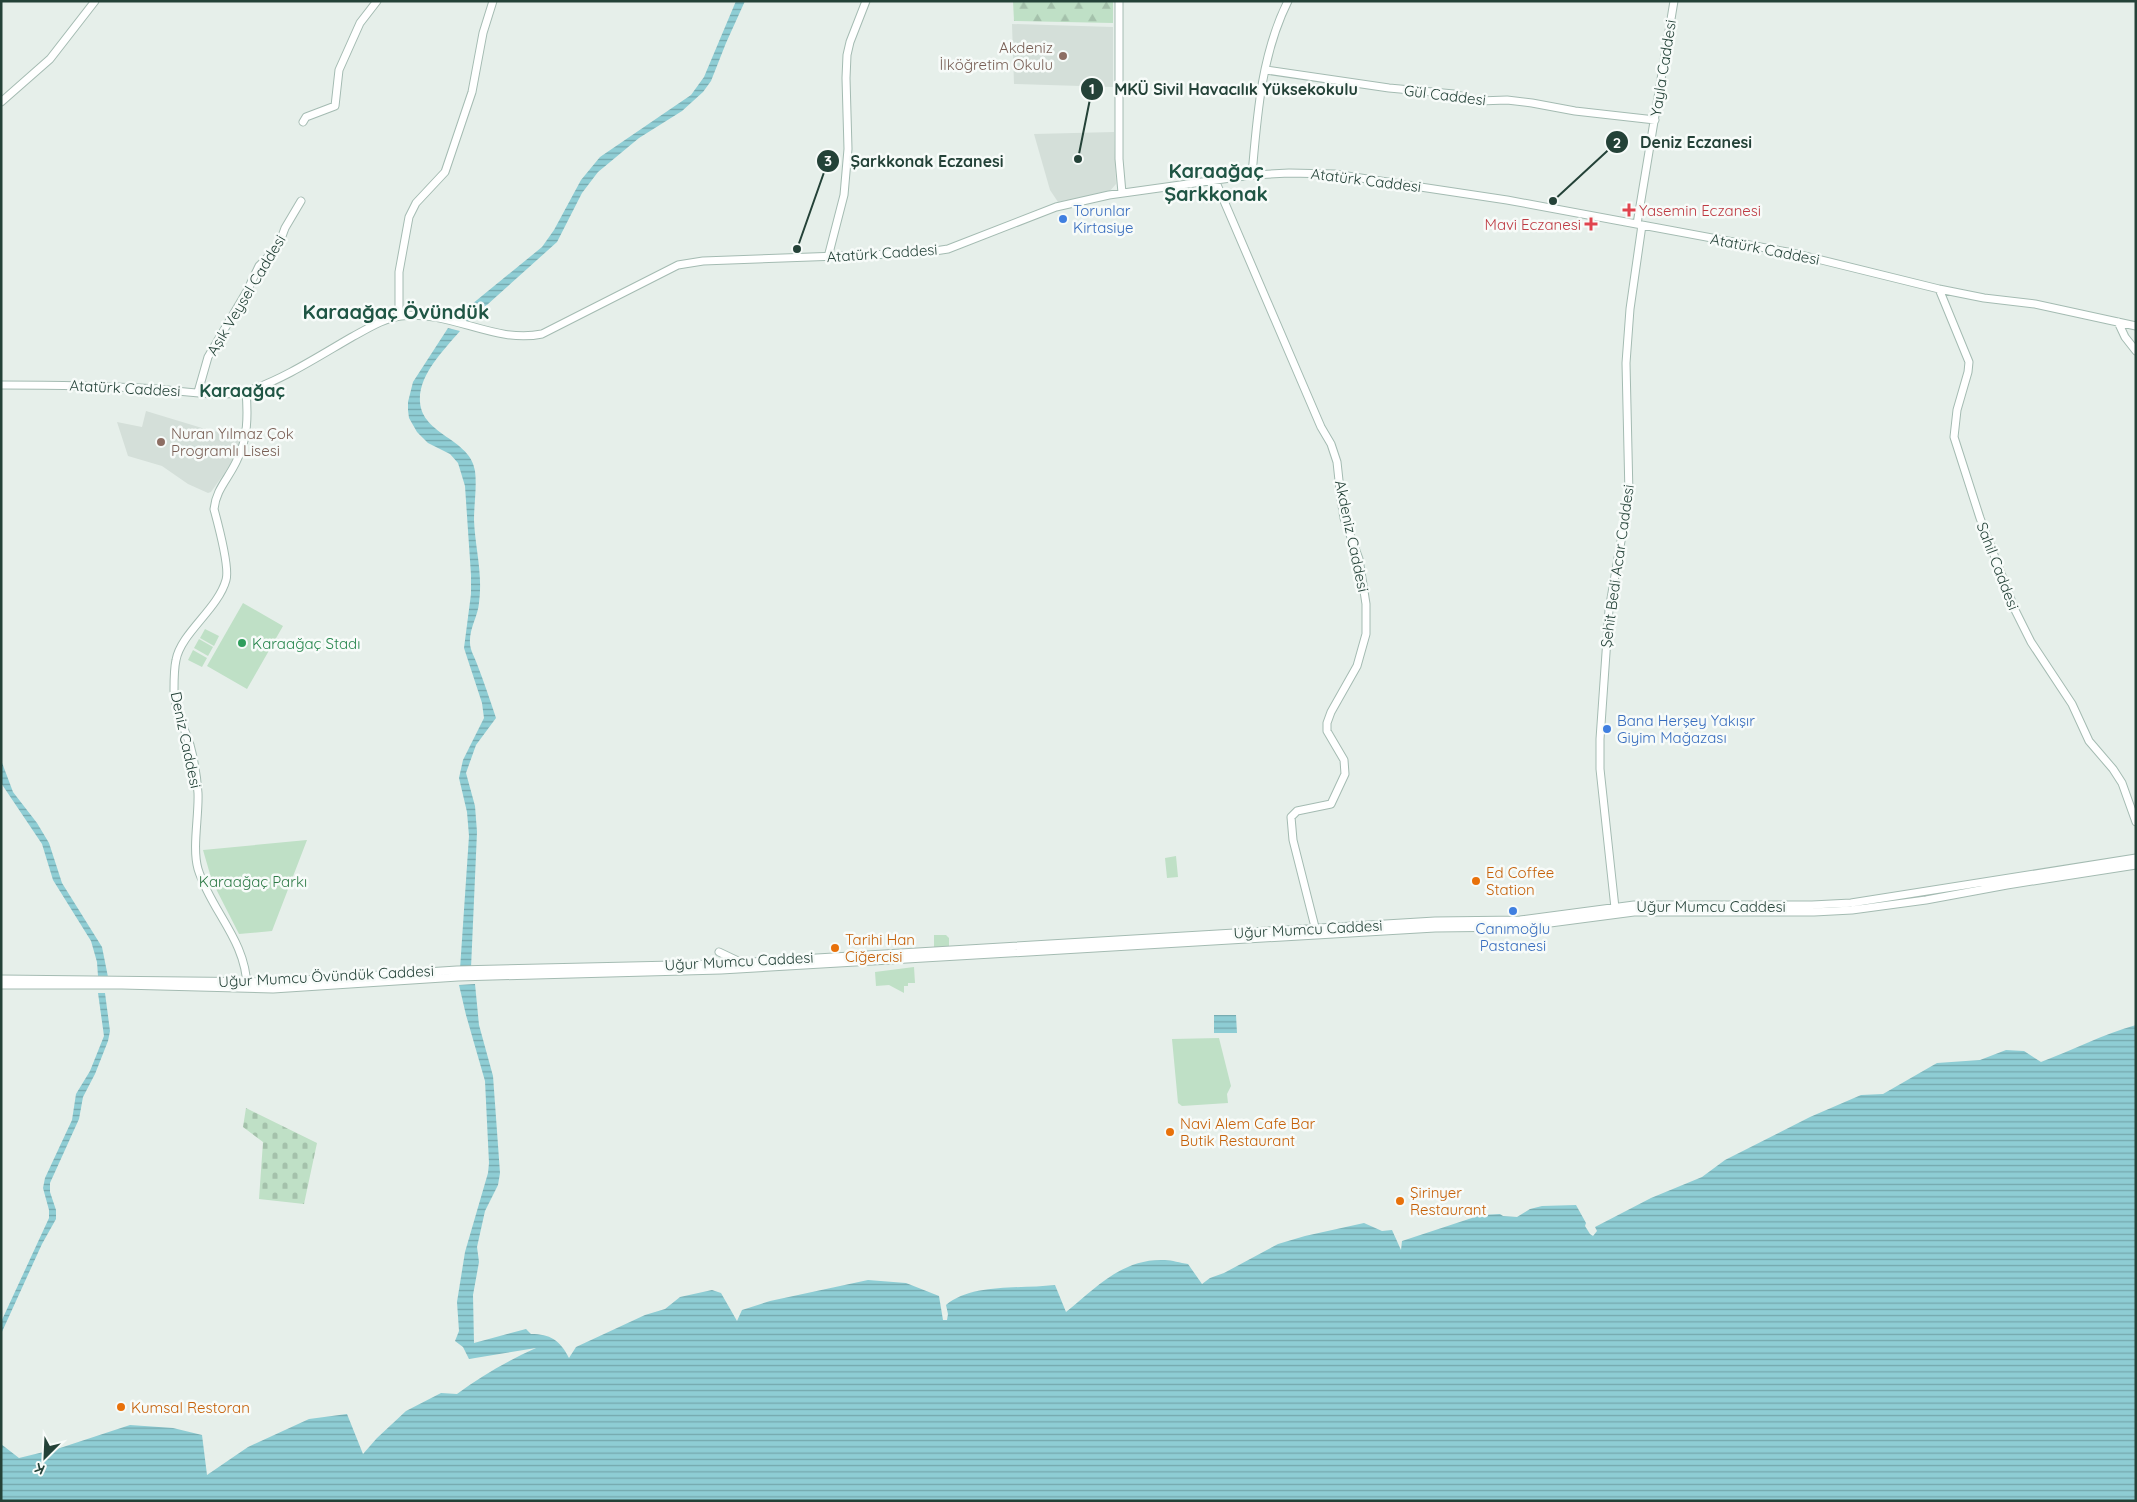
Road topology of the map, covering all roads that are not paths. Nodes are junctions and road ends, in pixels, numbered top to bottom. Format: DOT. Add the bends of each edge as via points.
graph roads {
  1 [pos="95,1"];
  2 [pos="377,1"];
  3 [pos="494,1"];
  4 [pos="866,1"];
  5 [pos="1119,1"];
  6 [pos="1288,1"];
  7 [pos="1674,1"];
  8 [pos="1266,70"];
  9 [pos="1,102"];
  10 [pos="1655,120"];
  11 [pos="303,122"];
  12 [pos="1252,175"];
  13 [pos="1215,180"];
  14 [pos="1122,193"];
  15 [pos="301,201"];
  16 [pos="1639,225"];
  17 [pos="828,257"];
  18 [pos="1939,289"];
  19 [pos="399,316"];
  20 [pos="2118,322"];
  21 [pos="2136,326"];
  22 [pos="2136,351"];
  23 [pos="1,385"];
  24 [pos="246,391"];
  25 [pos="198,392"];
  26 [pos="2136,822"];
  27 [pos="2136,858"];
  28 [pos="2136,865"];
  29 [pos="1614,908"];
  30 [pos="1480,924"];
  31 [pos="1316,932"];
  32 [pos="719,952"];
  33 [pos="846,959"];
  34 [pos="740,962"];
  35 [pos="476,973"];
  36 [pos="1,979"];
  37 [pos="103,983"];
  38 [pos="1,985"];
  39 [pos="247,986"];
  1 -- 9 [label="street" via="52,57"];
  2 -- 11 [label="street" via="363,18 339,70 337,104 306,117"];
  3 -- 19 [label="street" via="483,33 472,92 445,172 416,204 409,217 399,272"];
  4 -- 17 [label="street" via="847,55 848,149 844,195"];
  5 -- 14 [label="street"];
  6 -- 8 [label="street" via="1280,17"];
  7 -- 10 [label="street, Yayla Caddesi"];
  8 -- 10 [label="street, Gül Caddesi" via="1454,94 1479,101 1507,100"];
  8 -- 12 [label="street" via="1259,101"];
  10 -- 16 [label="street, Yayla Caddesi"];
  12 -- 13 [label="street, Atatürk Caddesi"];
  12 -- 16 [label="street, Atatürk Caddesi" via="1289,172 1361,177"];
  13 -- 14 [label="street, Atatürk Caddesi"];
  13 -- 31 [label="street, Akdeniz Caddesi" via="1335,454 1344,518 1363,578 1366,634 1357,666 1327,722 1327,731 1344,760 1345,774 1331,804 1297,811 1291,817 1293,840"];
  14 -- 17 [label="street, Atatürk Caddesi" via="1056,207 948,249"];
  15 -- 25 [label="street, Aşık Veysel Caddesi" via="278,247 259,266 208,357"];
  16 -- 18 [label="street, Atatürk Caddesi" via="1794,253"];
  16 -- 29 [label="street, Şehit Bedi Acar Caddesi" via="1626,363 1629,496 1609,610 1600,739"];
  17 -- 19 [label="street, Atatürk Caddesi" via="703,261 678,265 542,334 531,336 513,336 443,318"];
  18 -- 20 [label="street, Atatürk Caddesi"];
  18 -- 26 [label="street, Sahil Caddesi" via="1969,362 1956,410 1954,436 1980,518 2015,610 2072,704 2089,742 2122,783"];
  19 -- 24 [label="street, Atatürk Caddesi" via="377,324"];
  20 -- 21 [label="street, Atatürk Caddesi"];
  20 -- 22 [label="street"];
  23 -- 25 [label="street, Atatürk Caddesi"];
  24 -- 25 [label="street, Atatürk Caddesi" via="227,394"];
  24 -- 39 [label="street, Deniz Caddesi" via="246,435 237,461 217,492 214,509 227,567 226,580 176,658 174,690 196,774 197,866 203,884 235,938"];
  27 -- 29 [label="street, Uğur Mumcu Caddesi" via="1852,903 1812,906 1634,905"];
  28 -- 30 [label="street, Uğur Mumcu Caddesi" via="1852,910 1634,912 1520,927"];
  29 -- 30 [label="street, Uğur Mumcu Caddesi"];
  30 -- 31 [label="street, Uğur Mumcu Caddesi"];
  31 -- 33 [label="street, Uğur Mumcu Caddesi"];
  32 -- 34 [label="street"];
  33 -- 34 [label="street, Uğur Mumcu Caddesi"];
  33 -- 35 [label="street, Uğur Mumcu Caddesi" via="721,970"];
  34 -- 35 [label="street, Uğur Mumcu Caddesi"];
  35 -- 39 [label="street, Uğur Mumcu Övündük Caddesi"];
  36 -- 37 [label="street, Uğur Mumcu Övündük Caddesi"];
  37 -- 38 [label="street, Uğur Mumcu Övündük Caddesi"];
  37 -- 39 [label="street, Uğur Mumcu Övündük Caddesi"];
}
